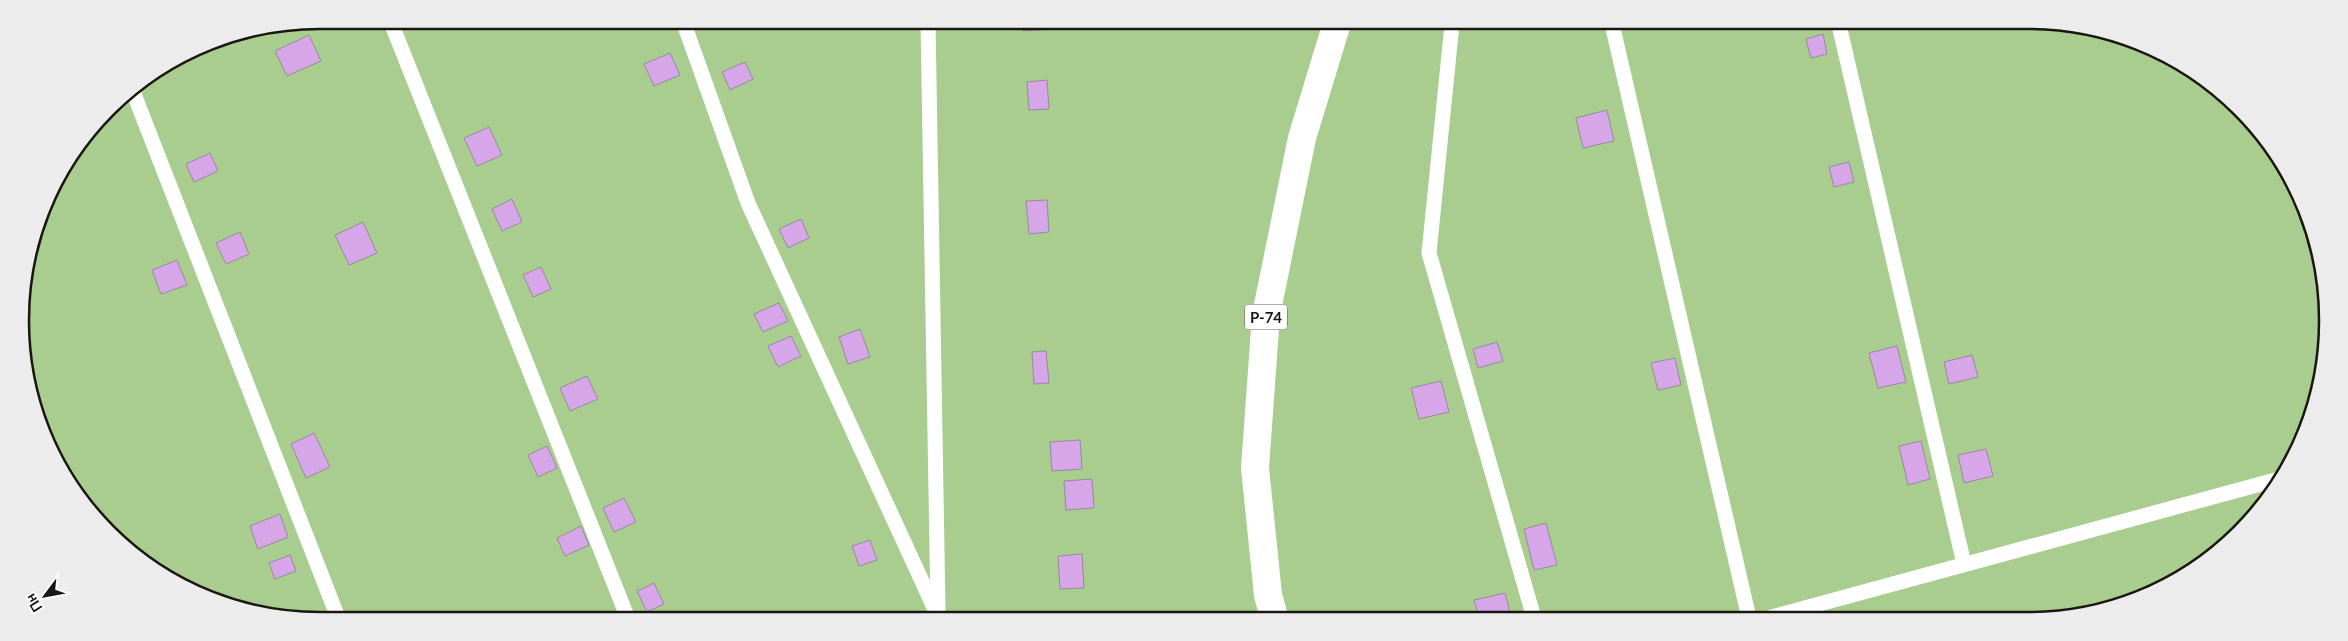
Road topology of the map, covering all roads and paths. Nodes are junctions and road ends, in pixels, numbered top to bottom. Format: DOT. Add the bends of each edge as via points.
graph roads {
  1 [pos="394,29"];
  2 [pos="686,29"];
  3 [pos="928,29"];
  4 [pos="1335,29"];
  5 [pos="1452,29"];
  6 [pos="1613,29"];
  7 [pos="1840,29"];
  8 [pos="135,96"];
  9 [pos="2271,481"];
  10 [pos="1964,564"];
  11 [pos="336,612"];
  12 [pos="625,612"];
  13 [pos="936,612"];
  14 [pos="938,612"];
  15 [pos="1273,612"];
  16 [pos="1532,612"];
  17 [pos="1748,612"];
  18 [pos="1790,612"];
  1 -- 12 [label="lane"];
  2 -- 13 [label="lane" via="748,203"];
  3 -- 14 [label="lane"];
  4 -- 15 [label="main road, Р-74" via="1302,138 1266,314 1255,468 1268,595"];
  5 -- 16 [label="lane" via="1430,253"];
  6 -- 17 [label="lane"];
  7 -- 10 [label="lane"];
  8 -- 11 [label="lane"];
  9 -- 10 [label="lane"];
  10 -- 18 [label="lane"];
}
